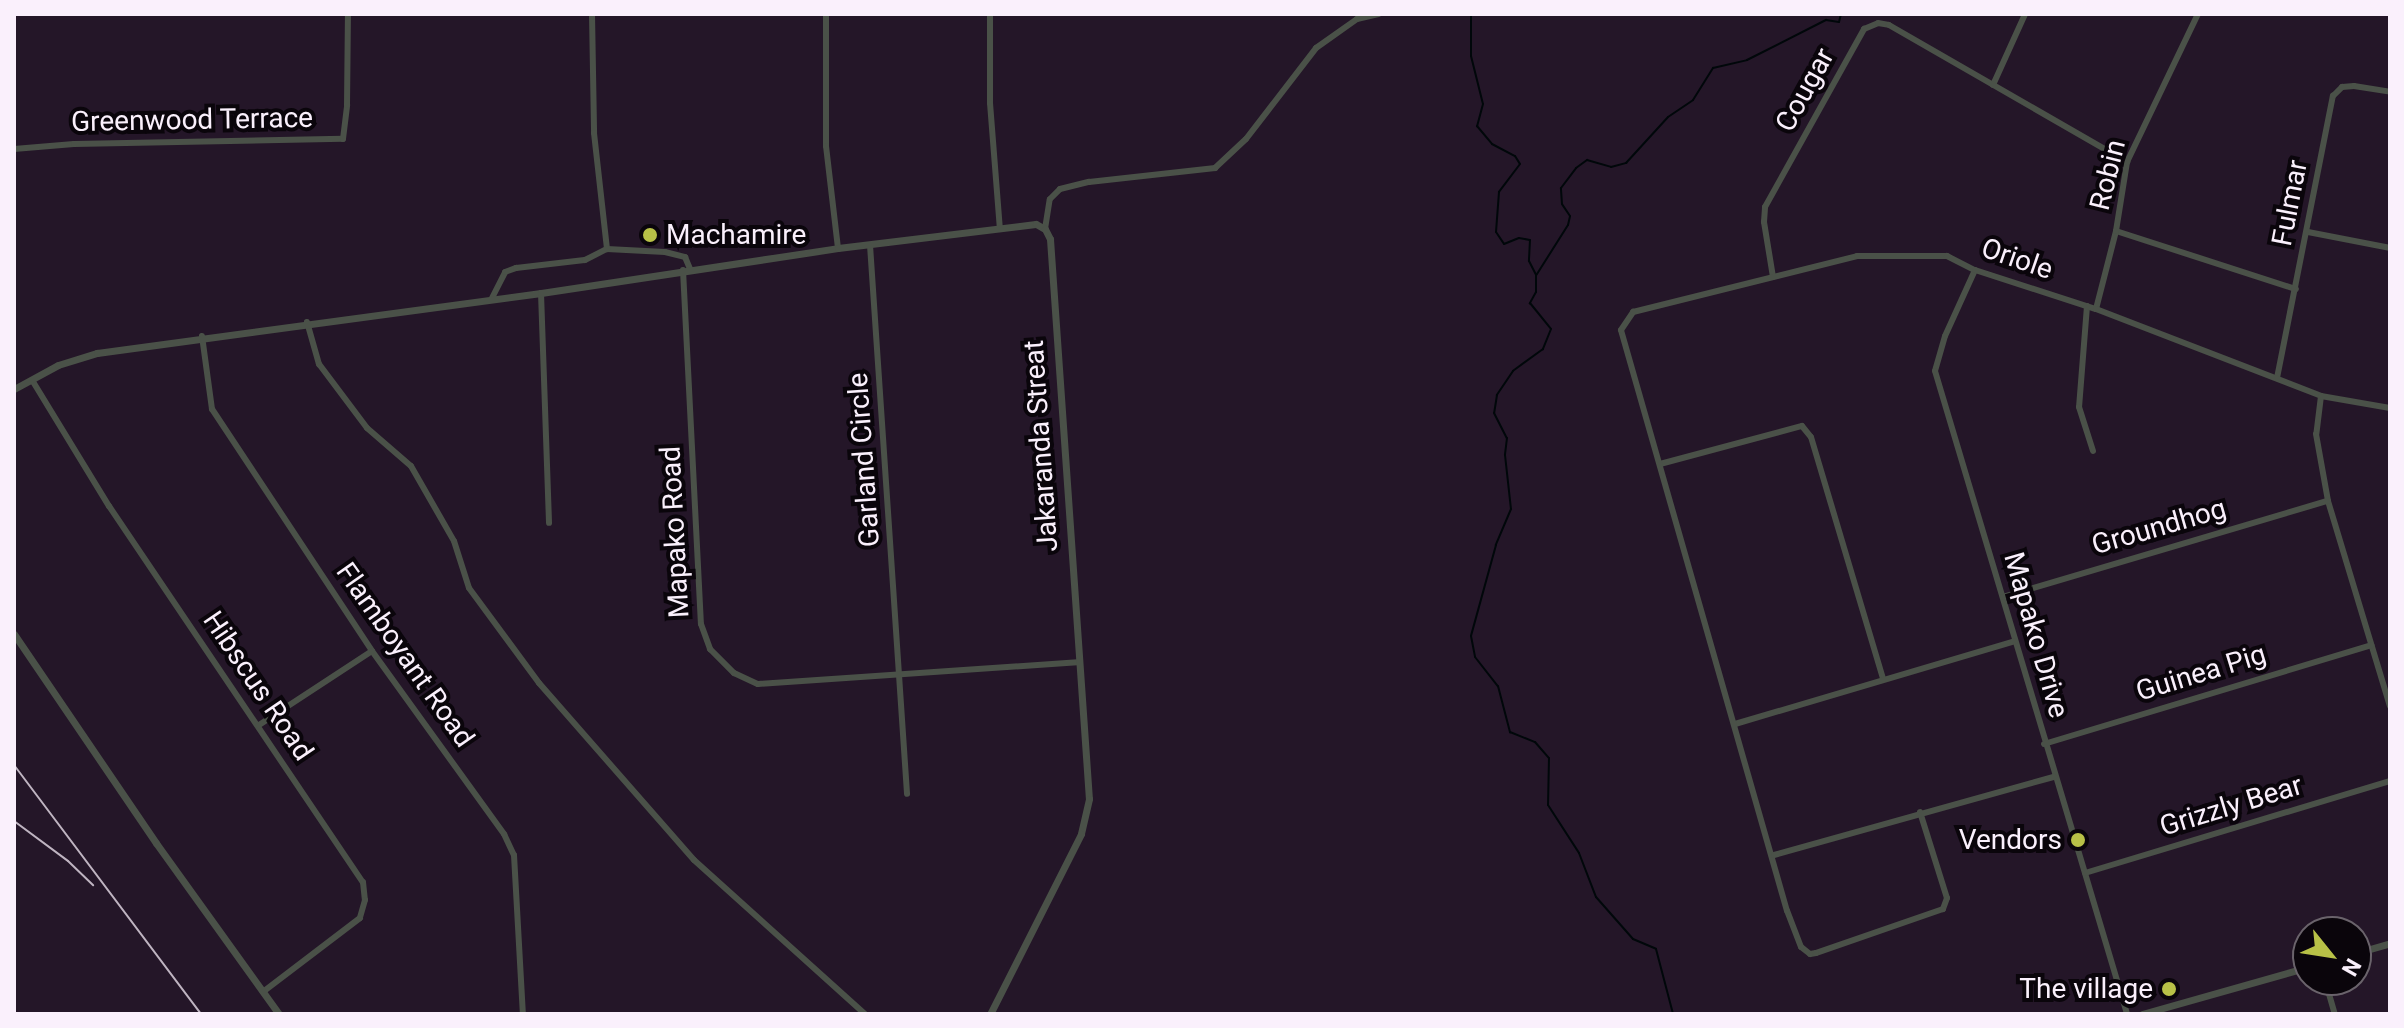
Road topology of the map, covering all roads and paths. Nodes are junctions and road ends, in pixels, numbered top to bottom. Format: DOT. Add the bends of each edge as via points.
graph roads {
  1 [pos="348,14"];
  2 [pos="592,14"];
  3 [pos="826,14"];
  4 [pos="990,14"];
  5 [pos="1378,14"];
  6 [pos="2025,14"];
  7 [pos="2198,14"];
  8 [pos="1993,85"];
  9 [pos="2390,92"];
  10 [pos="14,149"];
  11 [pos="2127,162"];
  12 [pos="1000,229"];
  13 [pos="1045,229"];
  14 [pos="2116,231"];
  15 [pos="2308,232"];
  16 [pos="870,245"];
  17 [pos="838,248"];
  18 [pos="2390,248"];
  19 [pos="607,249"];
  20 [pos="687,270"];
  21 [pos="1975,270"];
  22 [pos="1773,277"];
  23 [pos="2296,289"];
  24 [pos="541,293"];
  25 [pos="492,298"];
  26 [pos="2087,306"];
  27 [pos="2096,309"];
  28 [pos="307,322"];
  29 [pos="202,336"];
  30 [pos="2277,378"];
  31 [pos="32,380"];
  32 [pos="14,389"];
  33 [pos="2321,396"];
  34 [pos="2390,408"];
  35 [pos="2093,451"];
  36 [pos="1660,464"];
  37 [pos="2328,501"];
  38 [pos="549,523"];
  39 [pos="2003,597"];
  40 [pos="14,634"];
  41 [pos="2015,641"];
  42 [pos="2371,645"];
  43 [pos="372,651"];
  44 [pos="1077,662"];
  45 [pos="902,672"];
  46 [pos="1883,679"];
  47 [pos="2390,706"];
  48 [pos="1735,724"];
  49 [pos="259,725"];
  50 [pos="2044,744"];
  51 [pos="2054,777"];
  52 [pos="2390,781"];
  53 [pos="907,794"];
  54 [pos="1920,812"];
  55 [pos="1774,855"];
  56 [pos="2085,873"];
  57 [pos="2292,972"];
  58 [pos="263,992"];
  59 [pos="2167,1010"];
  60 [pos="279,1014"];
  61 [pos="523,1014"];
  62 [pos="865,1014"];
  63 [pos="990,1014"];
  64 [pos="2127,1014"];
  65 [pos="2142,1014"];
  1 -- 10 [label="street, Greenwood Terrace" via="343,139"];
  2 -- 19 [label="street" via="594,133"];
  3 -- 17 [label="street" via="826,146"];
  4 -- 12 [label="street" via="990,103"];
  5 -- 13 [label="street" via="1357,19 1316,48 1246,139 1215,168 1060,189 1050,199"];
  6 -- 8 [label="street"];
  7 -- 11 [label="street, Robin"];
  8 -- 11 [label="street, Cougar"];
  8 -- 22 [label="street, Cougar" via="1889,25 1864,29 1765,207"];
  9 -- 15 [label="street, Fulmar" via="2354,86 2342,87 2333,96"];
  11 -- 14 [label="street, Robin"];
  12 -- 13 [label="street" via="1036,224"];
  12 -- 16 [label="street"];
  13 -- 44 [label="street, Jakaranda Streat" via="1050,239"];
  14 -- 23 [label="street"];
  14 -- 27 [label="street, Robin"];
  15 -- 18 [label="street"];
  15 -- 23 [label="street, Fulmar"];
  16 -- 17 [label="street"];
  16 -- 45 [label="street, Garland Circle"];
  17 -- 20 [label="street"];
  19 -- 20 [label="street" via="685,257"];
  19 -- 25 [label="street" via="585,260 505,272"];
  20 -- 24 [label="street"];
  20 -- 45 [label="street, Mapako Road" via="701,624 710,649 734,673 758,684"];
  21 -- 22 [label="street, Oriole" via="1947,256 1857,256"];
  21 -- 26 [label="street, Oriole"];
  21 -- 39 [label="street, Mapako Drive" via="1935,371"];
  22 -- 36 [label="street, Oriole" via="1633,312 1623,322"];
  23 -- 30 [label="street, Fulmar"];
  24 -- 25 [label="street"];
  24 -- 38 [label="street"];
  25 -- 28 [label="street"];
  26 -- 27 [label="street, Oriole"];
  26 -- 35 [label="street" via="2079,407"];
  27 -- 30 [label="street, Oriole"];
  28 -- 29 [label="street"];
  28 -- 62 [label="street" via="319,364 367,428 411,466 454,541 469,588 539,683 694,860"];
  29 -- 31 [label="street" via="97,353"];
  29 -- 43 [label="street, Flamboyant Road" via="212,409"];
  30 -- 33 [label="street, Oriole"];
  31 -- 32 [label="street"];
  31 -- 49 [label="street, Hibscus Road" via="109,506"];
  33 -- 34 [label="street, Oriole"];
  33 -- 37 [label="street" via="2316,434"];
  36 -- 46 [label="street" via="1802,426 1811,437"];
  36 -- 48 [label="street"];
  37 -- 39 [label="street, Groundhog"];
  37 -- 42 [label="street"];
  39 -- 41 [label="street, Mapako Drive"];
  40 -- 58 [label="street"];
  41 -- 46 [label="street"];
  41 -- 50 [label="street, Mapako Drive"];
  42 -- 47 [label="street"];
  42 -- 50 [label="street, Guinea Pig"];
  43 -- 49 [label="street"];
  43 -- 61 [label="street, Flamboyant Road" via="514,855"];
  44 -- 45 [label="street, Mapako Road"];
  44 -- 63 [label="street, Jakaranda Streat" via="1089,799 1081,834"];
  45 -- 53 [label="street, Garland Circle"];
  46 -- 48 [label="street"];
  48 -- 55 [label="street"];
  49 -- 58 [label="street, Hibscus Road" via="363,882 365,900 360,918"];
  50 -- 51 [label="street, Mapako Drive"];
  51 -- 54 [label="street"];
  51 -- 56 [label="street, Mapako Drive"];
  52 -- 56 [label="street, Grizzly Bear"];
  54 -- 55 [label="street"];
  54 -- 55 [label="street" via="1947,898 1943,909 1816,953 1801,947"];
  56 -- 64 [label="street, Mapako Drive"];
  57 -- 59 [label="street"];
  58 -- 60 [label="street"];
  59 -- 65 [label="street"];
}
